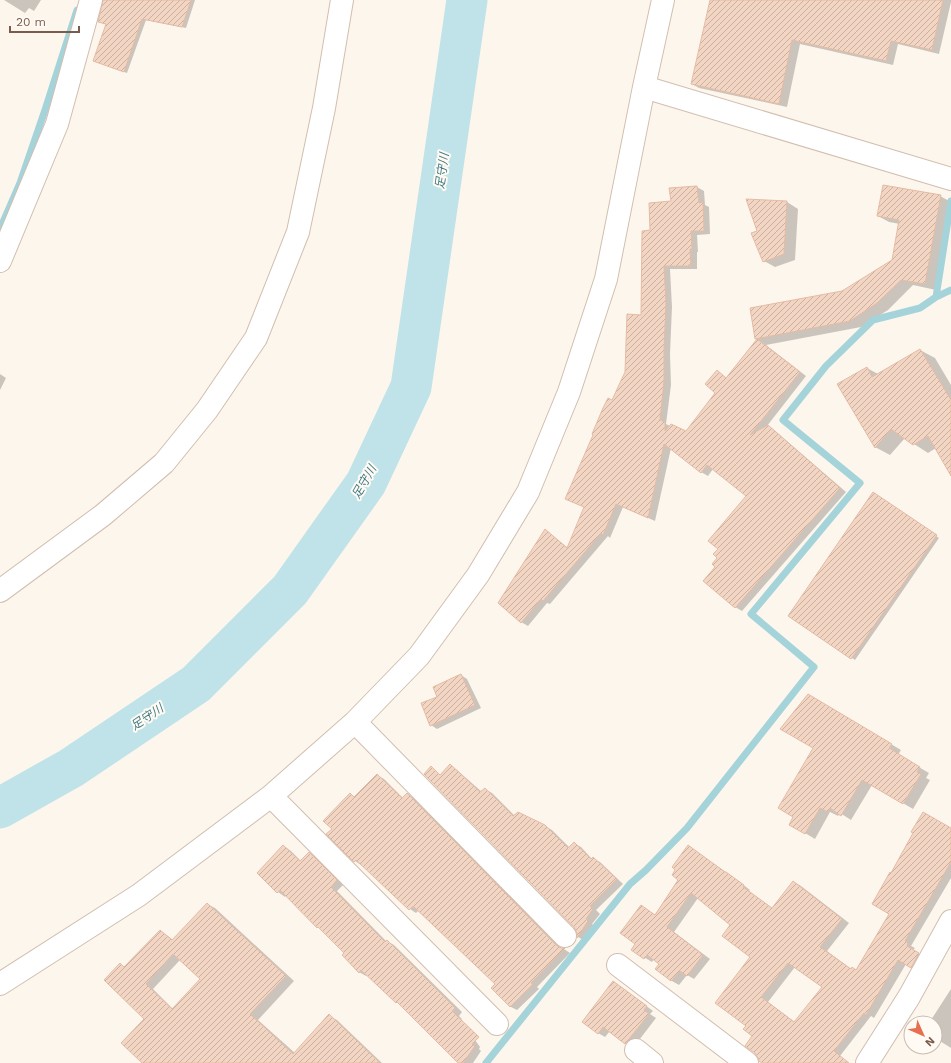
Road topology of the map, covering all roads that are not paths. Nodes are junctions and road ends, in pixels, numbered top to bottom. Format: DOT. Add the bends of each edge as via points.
graph roads {
  1 [pos="91,0"];
  2 [pos="342,0"];
  3 [pos="663,0"];
  4 [pos="644,87"];
  5 [pos="949,178"];
  6 [pos="0,261"];
  7 [pos="0,591"];
  8 [pos="355,722"];
  9 [pos="271,796"];
  10 [pos="951,921"];
  11 [pos="565,936"];
  12 [pos="618,965"];
  13 [pos="0,984"];
  14 [pos="497,1024"];
  15 [pos="747,1063"];
  16 [pos="867,1063"];
  1 -- 6 [label="street" via="57,124"];
  2 -- 7 [label="street" via="324,108 298,232 256,338 208,410 164,463 103,515"];
  3 -- 4 [label="street"];
  4 -- 5 [label="street"];
  4 -- 8 [label="street" via="606,279 569,392 528,492 478,575 418,656"];
  8 -- 9 [label="street"];
  8 -- 11 [label="street"];
  9 -- 13 [label="street" via="139,895"];
  9 -- 14 [label="street"];
  10 -- 16 [label="street" via="909,997"];
  12 -- 15 [label="street"];
}
